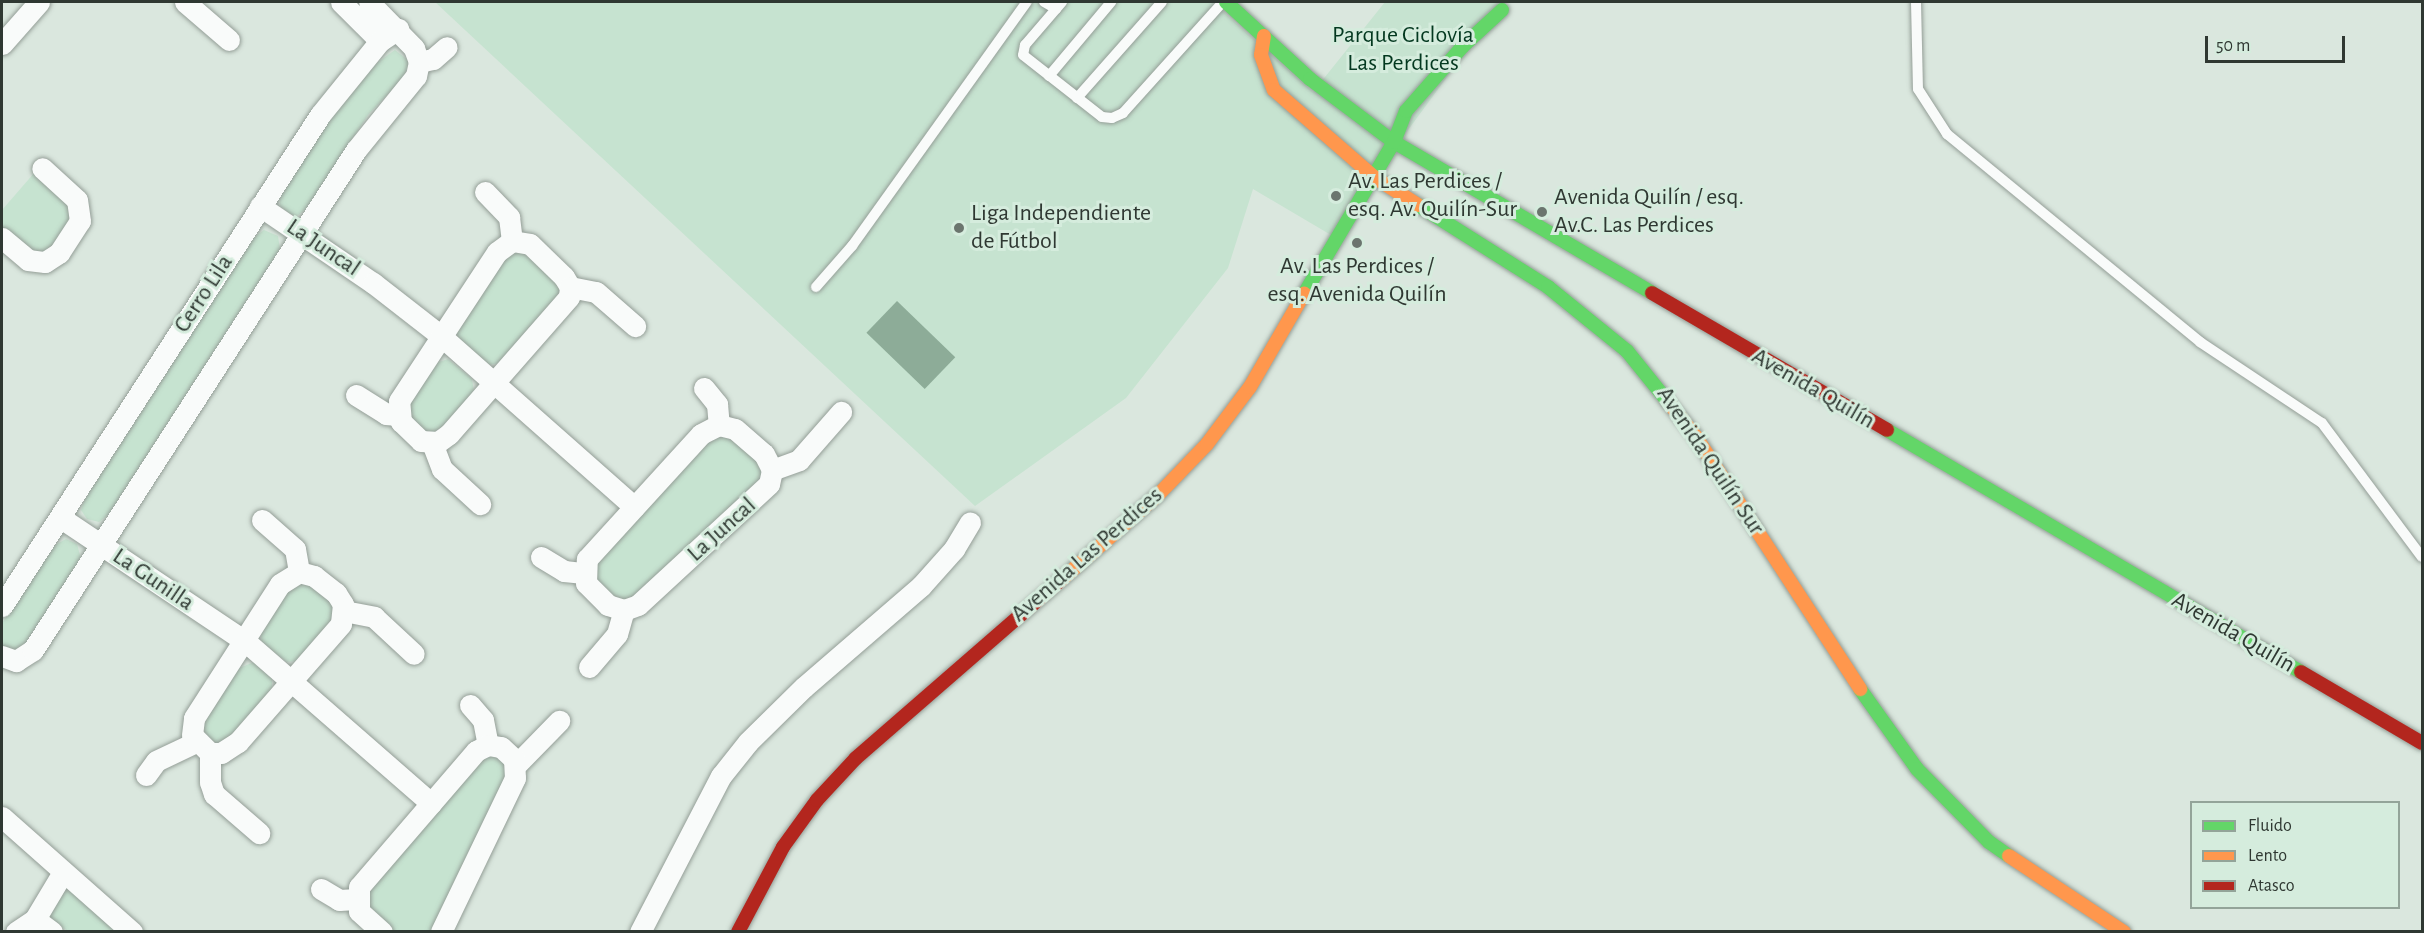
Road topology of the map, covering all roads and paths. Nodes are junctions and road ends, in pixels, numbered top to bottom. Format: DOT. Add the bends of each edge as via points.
graph roads {
  1 [pos="39,2"];
  2 [pos="185,2"];
  3 [pos="341,2"];
  4 [pos="369,2"];
  5 [pos="1027,2"];
  6 [pos="1044,2"];
  7 [pos="1112,2"];
  8 [pos="1162,2"];
  9 [pos="1224,2"];
  10 [pos="1916,2"];
  11 [pos="1059,5"];
  12 [pos="1505,6"];
  13 [pos="398,29"];
  14 [pos="1264,36"];
  15 [pos="229,40"];
  16 [pos="380,41"];
  17 [pos="2,44"];
  18 [pos="447,47"];
  19 [pos="419,62"];
  20 [pos="1049,76"];
  21 [pos="1440,96"];
  22 [pos="1077,98"];
  23 [pos="1418,121"];
  24 [pos="1394,142"];
  25 [pos="42,168"];
  26 [pos="1374,177"];
  27 [pos="485,192"];
  28 [pos="260,206"];
  29 [pos="301,233"];
  30 [pos="2,238"];
  31 [pos="512,241"];
  32 [pos="1562,278"];
  33 [pos="570,287"];
  34 [pos="816,287"];
  35 [pos="1548,287"];
  36 [pos="1589,300"];
  37 [pos="1585,315"];
  38 [pos="635,326"];
  39 [pos="441,336"];
  40 [pos="495,381"];
  41 [pos="704,388"];
  42 [pos="356,395"];
  43 [pos="840,412"];
  44 [pos="398,415"];
  45 [pos="719,425"];
  46 [pos="432,443"];
  47 [pos="772,470"];
  48 [pos="480,504"];
  49 [pos="634,507"];
  50 [pos="61,518"];
  51 [pos="262,520"];
  52 [pos="970,522"];
  53 [pos="100,545"];
  54 [pos="541,557"];
  55 [pos="2422,557"];
  56 [pos="299,572"];
  57 [pos="584,573"];
  58 [pos="2,606"];
  59 [pos="624,610"];
  60 [pos="344,611"];
  61 [pos="245,641"];
  62 [pos="414,654"];
  63 [pos="2,656"];
  64 [pos="589,667"];
  65 [pos="292,680"];
  66 [pos="470,705"];
  67 [pos="559,721"];
  68 [pos="2422,743"];
  69 [pos="488,745"];
  70 [pos="203,747"];
  71 [pos="516,765"];
  72 [pos="146,775"];
  73 [pos="431,803"];
  74 [pos="2,817"];
  75 [pos="259,833"];
  76 [pos="63,872"];
  77 [pos="321,889"];
  78 [pos="357,899"];
  79 [pos="35,919"];
  80 [pos="16,932"];
  81 [pos="52,932"];
  82 [pos="132,932"];
  83 [pos="382,932"];
  84 [pos="441,932"];
  85 [pos="640,932"];
  86 [pos="738,932"];
  87 [pos="2124,932"];
  1 -- 17 [label="street"];
  2 -- 15 [label="street"];
  3 -- 16 [label="street"];
  4 -- 13 [label="street"];
  5 -- 34 [label="lane" via="852,246"];
  6 -- 11 [label="lane"];
  7 -- 20 [label="lane"];
  8 -- 22 [label="lane"];
  9 -- 14 [label="street, Avenida Quilín"];
  9 -- 22 [label="lane" via="1123,113 1102,117"];
  10 -- 55 [label="lane" via="1918,89 1947,134 2200,342 2322,423"];
  11 -- 20 [label="lane" via="1023,49 1023,55"];
  12 -- 21 [label="street, Avenida Las Perdices" via="1482,44"];
  12 -- 24 [label="street, Avenida Las Perdices" via="1412,104 1400,120"];
  13 -- 16 [label="street, Cerro Lila"];
  13 -- 19 [label="street" via="414,48"];
  14 -- 24 [label="street, Avenida Quilín" via="1310,79"];
  14 -- 26 [label="street, Avenida Quilín Sur" via="1262,55 1274,90"];
  16 -- 28 [label="street, Cerro Lila" via="377,50 320,115"];
  18 -- 19 [label="street" via="433,59"];
  19 -- 29 [label="street, Cerro Lila" via="413,81 369,132"];
  20 -- 22 [label="lane"];
  23 -- 24 [label="street, Avenida Las Perdices"];
  24 -- 26 [label="street, Avenida Las Perdices"];
  24 -- 68 [label="street, Avenida Quilín" via="1606,276"];
  25 -- 30 [label="street" via="77,200 80,221 59,253 45,262 28,260"];
  26 -- 35 [label="street, Avenida Quilín Sur"];
  26 -- 86 [label="street, Avenida Las Perdices" via="1250,387 1207,444 1158,495 856,758 817,800 783,847"];
  27 -- 31 [label="street" via="509,217"];
  28 -- 29 [label="street, La Juncal"];
  28 -- 50 [label="street, Cerro Lila"];
  29 -- 39 [label="street, La Juncal"];
  29 -- 53 [label="street, Cerro Lila"];
  31 -- 33 [label="street" via="530,244"];
  31 -- 39 [label="street" via="496,252"];
  32 -- 35 [label="street"];
  33 -- 38 [label="street" via="596,292"];
  33 -- 40 [label="street" via="566,302"];
  35 -- 37 [label="street, Avenida Quilín Sur"];
  36 -- 37 [label="street"];
  37 -- 87 [label="street, Avenida Quilín Sur" via="1628,351 1672,402 1917,769 1997,847"];
  39 -- 40 [label="street, La Juncal"];
  39 -- 44 [label="street" via="402,396"];
  40 -- 46 [label="street" via="449,434"];
  40 -- 49 [label="street, La Juncal"];
  41 -- 45 [label="street" via="717,404"];
  42 -- 44 [label="street" via="386,414"];
  43 -- 47 [label="street" via="800,460"];
  44 -- 46 [label="street" via="405,429 421,441"];
  45 -- 47 [label="street, La Juncal" via="741,434 764,454"];
  45 -- 49 [label="street" via="701,434"];
  46 -- 48 [label="street" via="442,468"];
  47 -- 59 [label="street, La Juncal" via="769,484 760,495 638,605"];
  49 -- 57 [label="street" via="587,559"];
  50 -- 53 [label="street, La Gunilla"];
  50 -- 58 [label="street, Cerro Lila"];
  51 -- 56 [label="street" via="295,549"];
  52 -- 85 [label="street" via="954,549 921,586 804,687 748,742 722,776"];
  53 -- 61 [label="street, La Gunilla"];
  53 -- 63 [label="street, Cerro Lila" via="33,650 16,661"];
  54 -- 57 [label="street" via="564,571"];
  56 -- 60 [label="street" via="315,576 336,593"];
  56 -- 61 [label="street" via="280,584"];
  57 -- 59 [label="street" via="589,589 601,600"];
  59 -- 64 [label="street" via="617,634"];
  60 -- 62 [label="street" via="374,617"];
  60 -- 65 [label="street" via="338,630"];
  61 -- 65 [label="street, La Gunilla"];
  61 -- 70 [label="street" via="194,718 190,729"];
  65 -- 70 [label="street" via="233,747 221,753"];
  65 -- 73 [label="street, La Gunilla"];
  66 -- 69 [label="street" via="483,720"];
  67 -- 71 [label="street"];
  69 -- 71 [label="street" via="506,749"];
  69 -- 73 [label="street" via="477,751"];
  70 -- 72 [label="street" via="156,761"];
  70 -- 75 [label="street" via="214,794"];
  71 -- 84 [label="street" via="515,778"];
  73 -- 78 [label="street" via="363,882"];
  74 -- 76 [label="street"];
  76 -- 79 [label="street"];
  76 -- 82 [label="street"];
  77 -- 78 [label="street" via="339,900"];
  78 -- 83 [label="street" via="361,915"];
  79 -- 80 [label="street"];
  79 -- 81 [label="street"];
}
